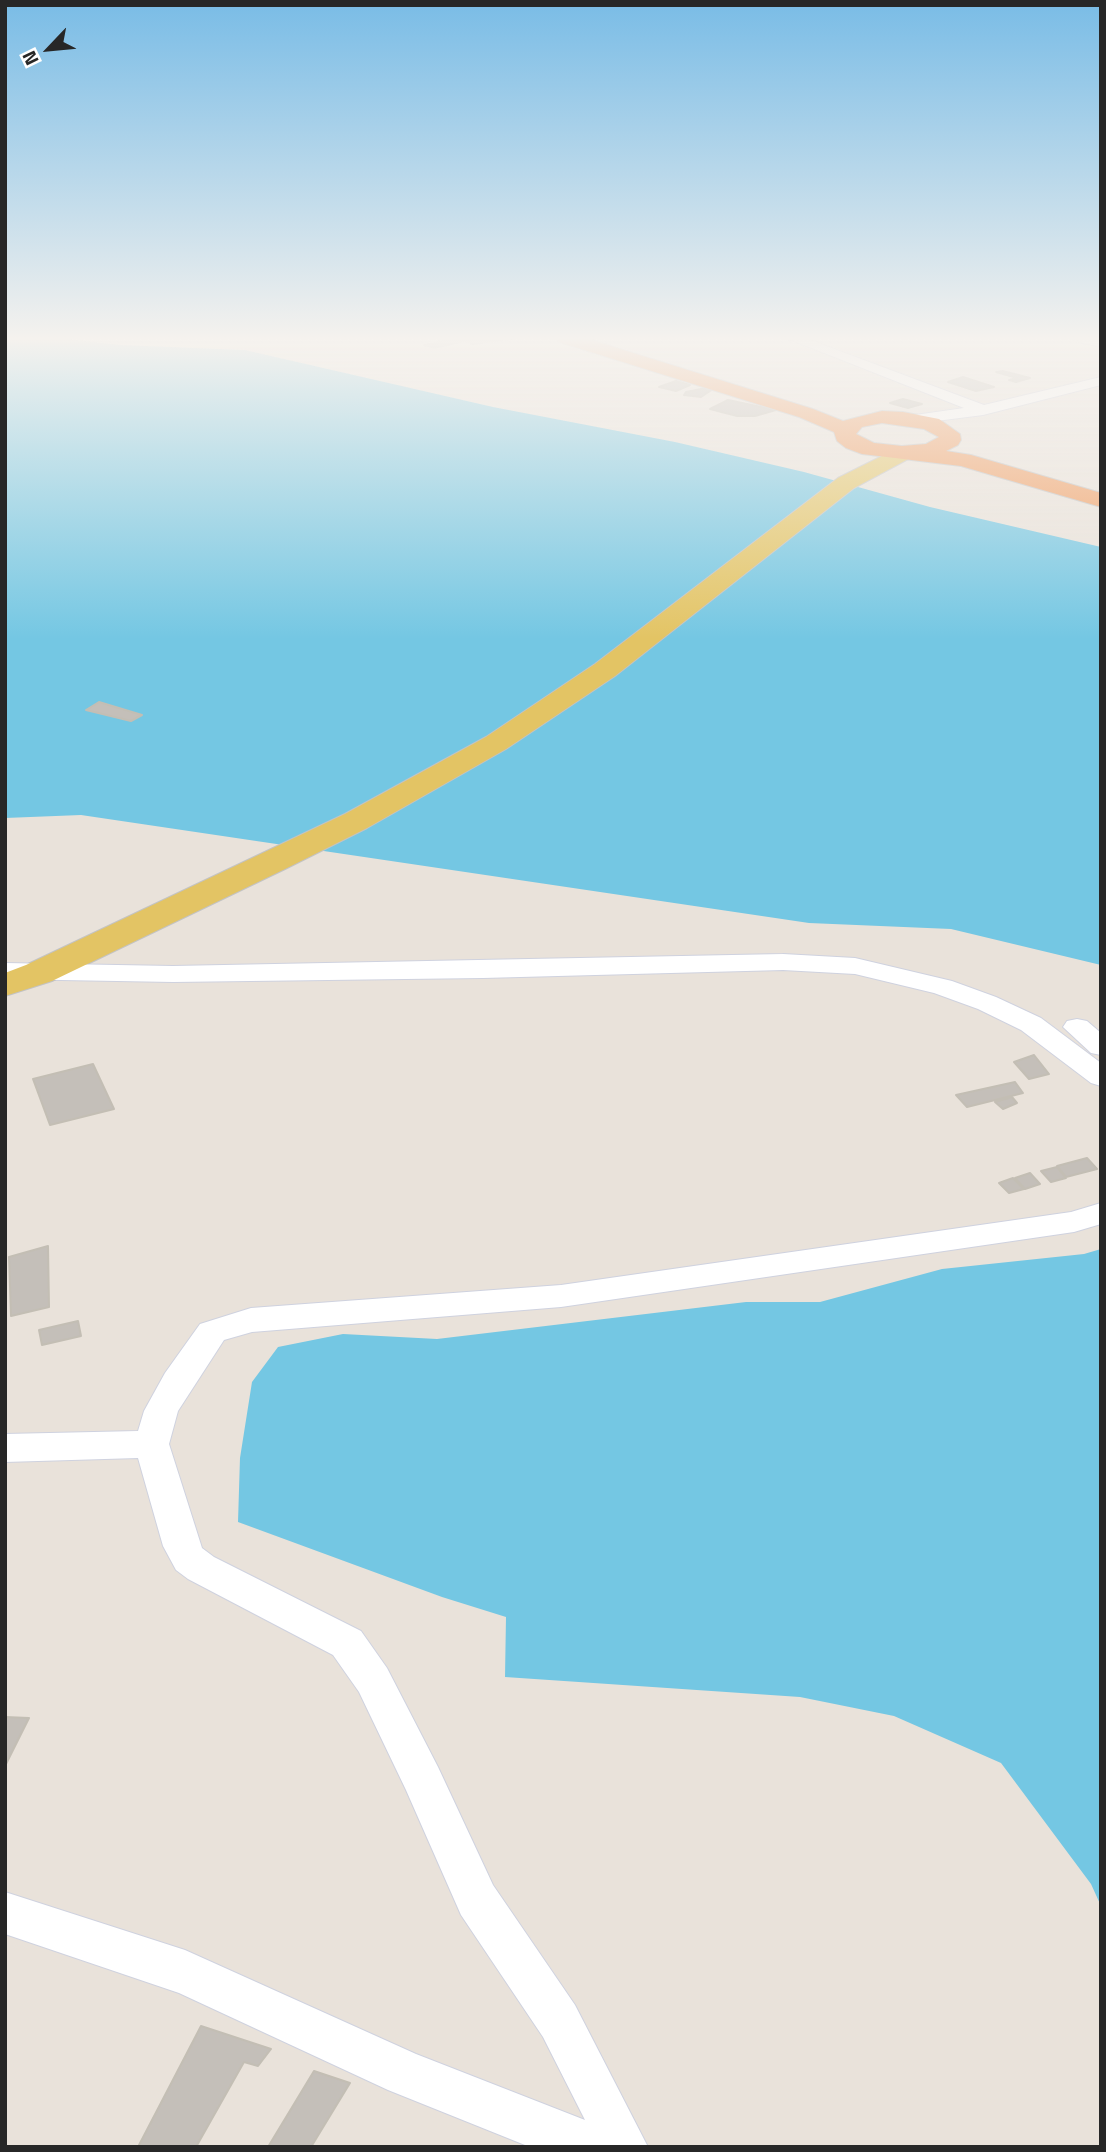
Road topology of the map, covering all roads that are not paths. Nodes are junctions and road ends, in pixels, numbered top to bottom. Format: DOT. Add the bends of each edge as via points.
graph roads {
  1 [pos="849,438"];
  2 [pos="855,438"];
  3 [pos="948,438"];
  4 [pos="952,438"];
  5 [pos="907,453"];
  6 [pos="1101,490"];
  7 [pos="1101,500"];
  8 [pos="5,959"];
  9 [pos="5,971"];
  10 [pos="39,973"];
  11 [pos="5,985"];
  12 [pos="1077,1027"];
  13 [pos="1101,1047"];
  14 [pos="1101,1077"];
  15 [pos="1101,1213"];
  16 [pos="151,1444"];
  17 [pos="5,1447"];
  18 [pos="5,1913"];
  19 [pos="591,2147"];
  20 [pos="624,2147"];
  1 -- 8 [label="main road" via="845,459 833,472 740,545 582,663 451,748 278,839"];
  2 -- 5 [label="highway" via="880,451"];
  3 -- 5 [label="highway" via="939,447"];
  4 -- 6 [label="highway" via="997,460"];
  5 -- 7 [label="highway" via="963,460"];
  5 -- 10 [label="main road" via="846,483 605,670 496,743 356,821"];
  9 -- 10 [label="street"];
  10 -- 11 [label="main road"];
  10 -- 14 [label="street" via="483,970 783,962 855,966 943,987 987,1003 1031,1024"];
  12 -- 13 [label="street"];
  15 -- 16 [label="street" via="1074,1222 561,1296 251,1321 212,1332 177,1382"];
  16 -- 17 [label="street"];
  16 -- 20 [label="street" via="188,1559 347,1643 373,1680 477,1900 559,2021"];
  18 -- 19 [label="street" via="185,1973 405,2073"];
}
